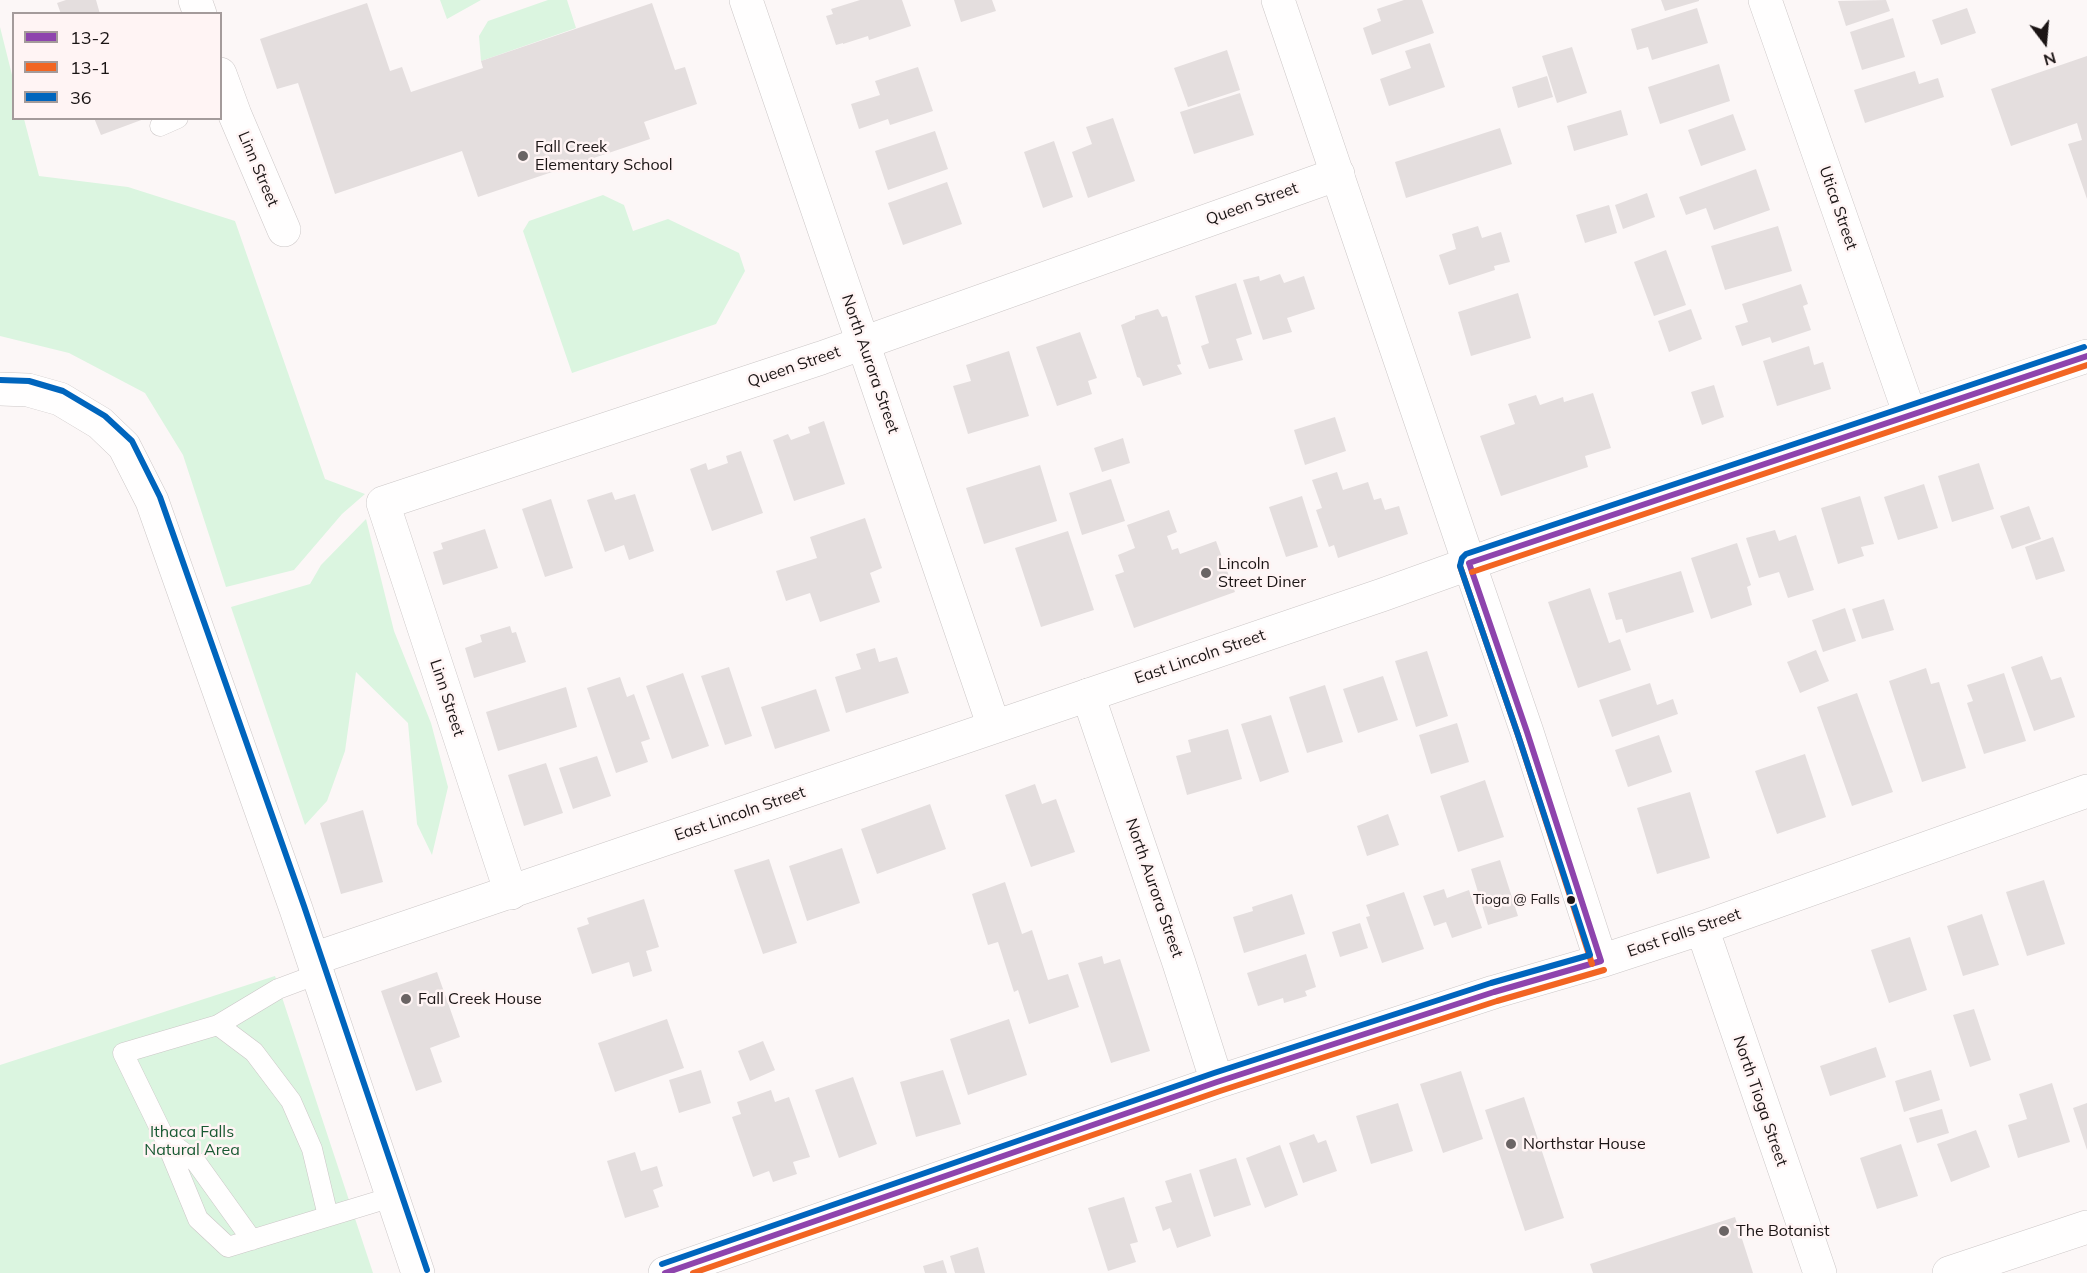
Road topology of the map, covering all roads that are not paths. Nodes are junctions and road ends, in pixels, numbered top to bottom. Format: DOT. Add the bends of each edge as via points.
graph roads {
  1 [pos="746,0"];
  2 [pos="1278,0"];
  3 [pos="1765,0"];
  4 [pos="223,91"];
  5 [pos="1338,174"];
  6 [pos="284,230"];
  7 [pos="863,343"];
  8 [pos="2087,356"];
  9 [pos="0,389"];
  10 [pos="1910,415"];
  11 [pos="383,503"];
  12 [pos="1469,563"];
  13 [pos="1088,696"];
  14 [pos="994,727"];
  15 [pos="2087,791"];
  16 [pos="511,893"];
  17 [pos="1702,928"];
  18 [pos="1601,961"];
  19 [pos="316,967"];
  20 [pos="218,1025"];
  21 [pos="1217,1082"];
  22 [pos="165,1139"];
  23 [pos="392,1197"];
  24 [pos="328,1216"];
  25 [pos="2087,1227"];
  26 [pos="252,1240"];
  27 [pos="418,1273"];
  28 [pos="665,1273"];
  29 [pos="1820,1273"];
  30 [pos="1949,1273"];
  1 -- 7 [label="street, North Aurora Street"];
  2 -- 5 [label="street"];
  3 -- 10 [label="street, Utica Street"];
  4 -- 6 [label="street, Linn Street"];
  5 -- 7 [label="street, Queen Street"];
  5 -- 12 [label="street"];
  7 -- 11 [label="street, Queen Street"];
  7 -- 14 [label="street, North Aurora Street"];
  8 -- 10 [label="street, East Lincoln Street"];
  9 -- 19 [label="street" via="28,390 60,399 100,423 123,446 152,501"];
  10 -- 12 [label="street, East Lincoln Street"];
  11 -- 16 [label="street, Linn Street"];
  12 -- 13 [label="street, East Lincoln Street"];
  12 -- 18 [label="street"];
  13 -- 14 [label="street, East Lincoln Street"];
  13 -- 21 [label="street, North Aurora Street"];
  14 -- 16 [label="street, East Lincoln Street"];
  15 -- 17 [label="street, East Falls Street"];
  16 -- 19 [label="street, East Lincoln Street"];
  17 -- 18 [label="street, East Falls Street"];
  17 -- 29 [label="street, North Tioga Street"];
  18 -- 21 [label="street, East Falls Street"];
  19 -- 20 [label="lane"];
  19 -- 23 [label="street"];
  20 -- 22 [label="lane" via="123,1053"];
  20 -- 24 [label="lane" via="254,1052 291,1101 312,1149"];
  21 -- 28 [label="street, East Falls Street"];
  22 -- 26 [label="lane" via="196,1162"];
  22 -- 26 [label="lane" via="198,1219 228,1247"];
  23 -- 24 [label="lane"];
  23 -- 27 [label="street"];
  24 -- 26 [label="lane"];
  25 -- 30 [label="street"];
}
